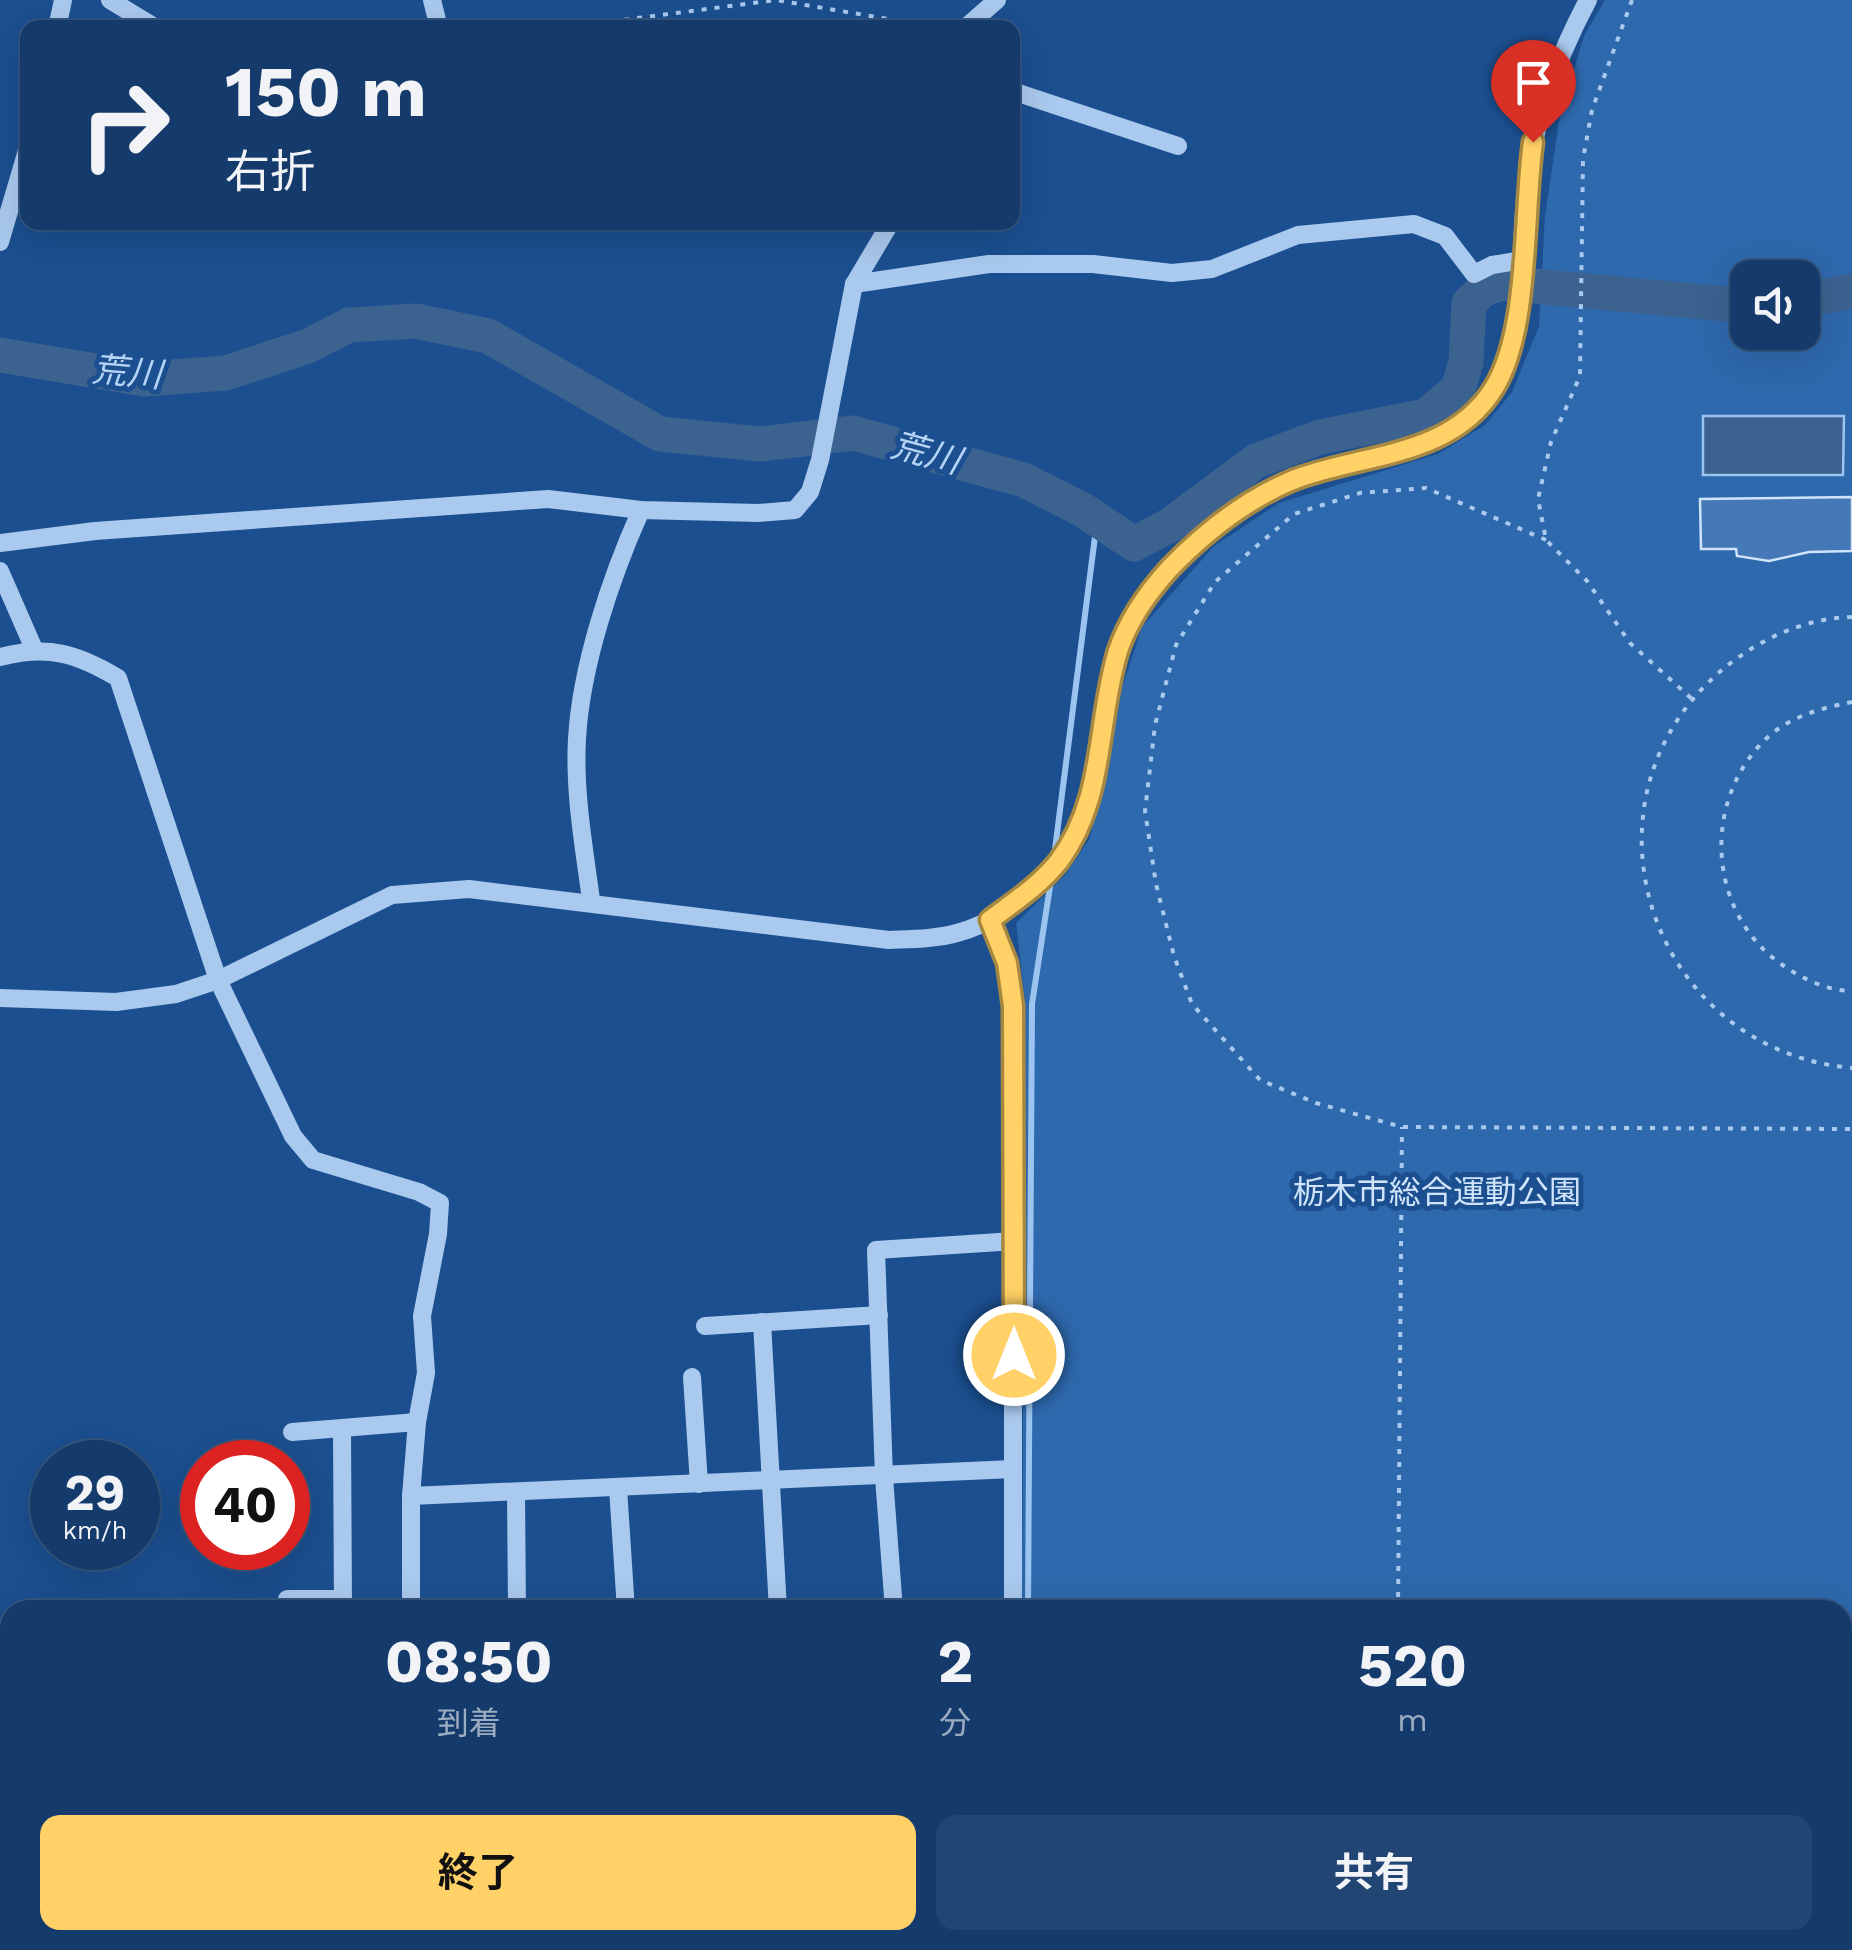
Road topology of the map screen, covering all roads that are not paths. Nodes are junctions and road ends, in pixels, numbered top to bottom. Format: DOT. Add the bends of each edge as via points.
graph roads {
  1 [pos="110,0"];
  2 [pos="997,0"];
  3 [pos="1588,0"];
  4 [pos="143,20"];
  5 [pos="974,20"];
  6 [pos="1020,94"];
  7 [pos="1178,146"];
  8 [pos="20,173"];
  9 [pos="886,230"];
  10 [pos="0,242"];
  11 [pos="1523,260"];
  12 [pos="854,284"];
  13 [pos="641,510"];
  14 [pos="0,543"];
  15 [pos="0,571"];
  16 [pos="34,648"];
  17 [pos="0,657"];
  18 [pos="591,900"];
  19 [pos="990,920"];
  20 [pos="218,980"];
  21 [pos="0,998"];
  22 [pos="1015,1241"];
  23 [pos="878,1315"];
  24 [pos="762,1322"];
  25 [pos="704,1326"];
  26 [pos="692,1377"];
  27 [pos="417,1422"];
  28 [pos="342,1429"];
  29 [pos="292,1432"];
  30 [pos="1013,1469"];
  31 [pos="884,1477"];
  32 [pos="768,1482"];
  33 [pos="699,1484"];
  34 [pos="618,1488"];
  35 [pos="516,1492"];
  36 [pos="411,1496"];
  37 [pos="287,1599"];
  38 [pos="296,1600"];
  39 [pos="344,1600"];
  40 [pos="411,1600"];
  41 [pos="517,1600"];
  42 [pos="625,1600"];
  43 [pos="777,1600"];
  44 [pos="893,1600"];
  45 [pos="1013,1600"];
  1 -- 4 [label="street"];
  2 -- 5 [label="street"];
  3 -- 11 [label="street" via="1533,142"];
  6 -- 7 [label="street"];
  8 -- 10 [label="street"];
  9 -- 12 [label="street"];
  11 -- 12 [label="street" via="1474,274 1445,236 1414,224 1298,236 1212,269 1172,274 1094,264 989,264"];
  11 -- 19 [label="street" via="1513,345 1478,412 1446,436 1292,481 1240,508 1160,580 1118,649 1094,790 1081,822 1059,861"];
  12 -- 13 [label="street" via="820,460 810,492 795,510"];
  13 -- 14 [label="street" via="548,499"];
  13 -- 18 [label="street" via="588,668 577,737"];
  15 -- 16 [label="street"];
  16 -- 17 [label="street"];
  16 -- 20 [label="street" via="89,661 118,678"];
  18 -- 19 [label="street" via="890,940 958,933"];
  18 -- 20 [label="street" via="469,889 392,895"];
  19 -- 22 [label="street" via="1007,963 1013,1006"];
  20 -- 21 [label="street" via="116,1002"];
  20 -- 27 [label="street" via="294,1136 313,1160 440,1203 422,1316 426,1372"];
  22 -- 23 [label="street" via="876,1250"];
  22 -- 30 [label="street"];
  23 -- 24 [label="street"];
  23 -- 31 [label="street"];
  24 -- 25 [label="street"];
  24 -- 32 [label="street"];
  26 -- 33 [label="street"];
  27 -- 28 [label="street"];
  27 -- 36 [label="street"];
  28 -- 29 [label="street"];
  28 -- 39 [label="street"];
  30 -- 31 [label="street"];
  30 -- 45 [label="street"];
  31 -- 32 [label="street"];
  31 -- 44 [label="street"];
  32 -- 33 [label="street"];
  32 -- 43 [label="street"];
  33 -- 34 [label="street"];
  34 -- 35 [label="street"];
  34 -- 42 [label="street"];
  35 -- 36 [label="street"];
  35 -- 41 [label="street"];
  36 -- 40 [label="street"];
  37 -- 38 [label="street"];
}
